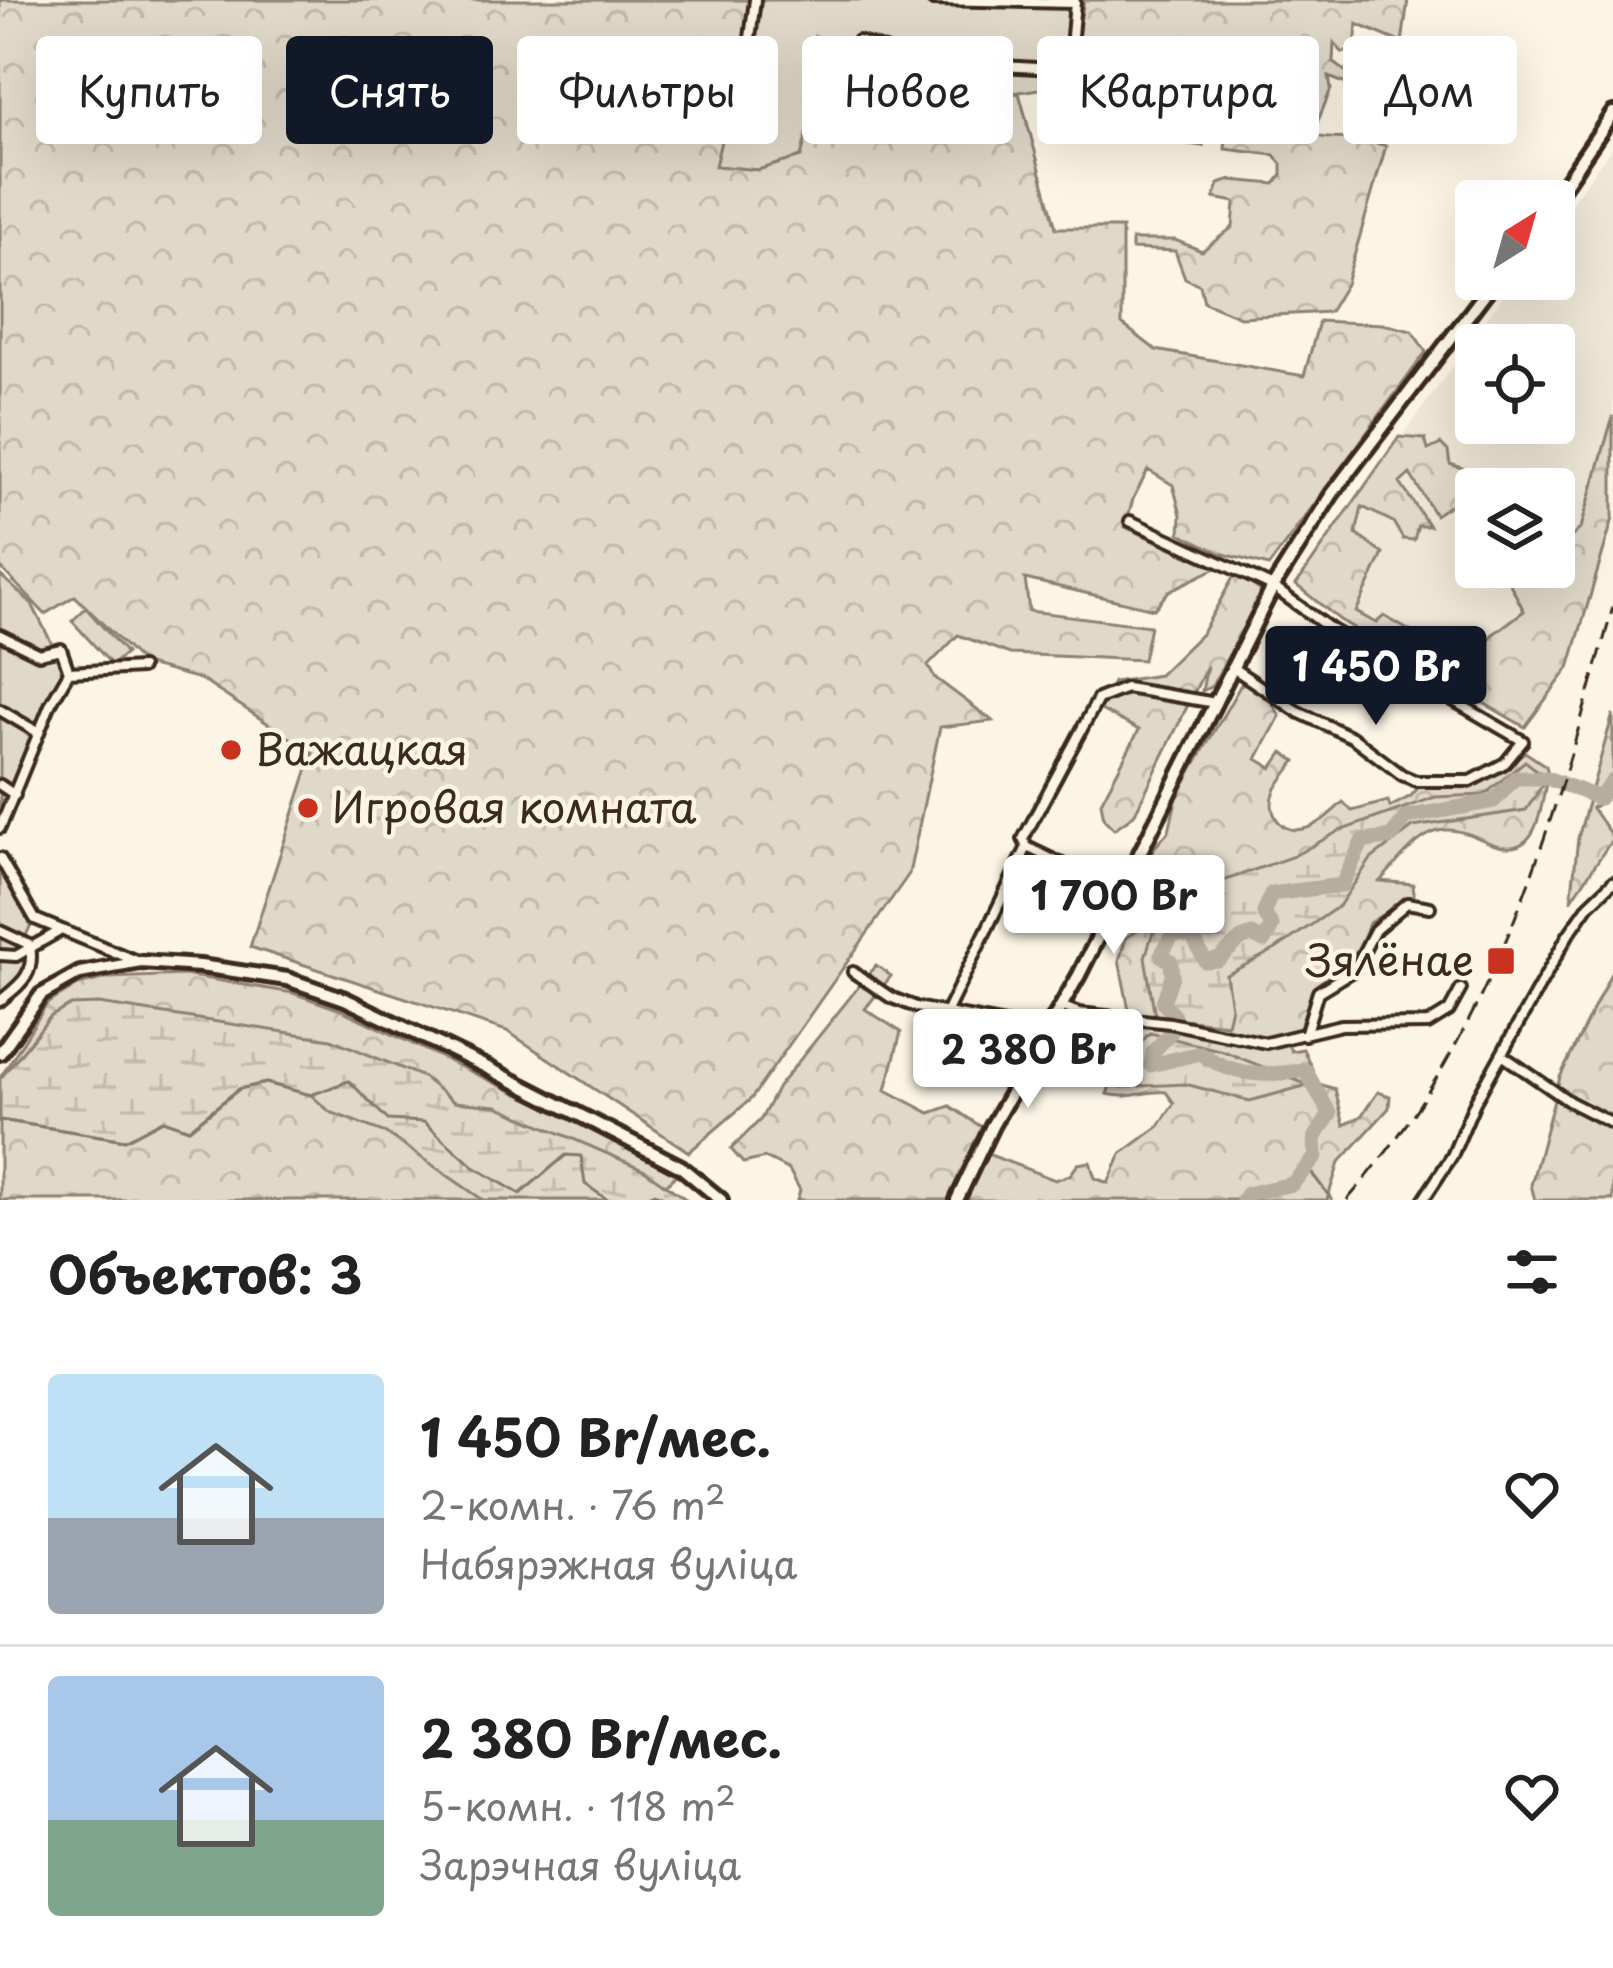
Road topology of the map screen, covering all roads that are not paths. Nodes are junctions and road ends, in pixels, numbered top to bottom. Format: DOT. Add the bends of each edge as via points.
graph roads {
  1 [pos="755,0"];
  2 [pos="932,0"];
  3 [pos="1074,3"];
  4 [pos="750,36"];
  5 [pos="1013,67"];
  6 [pos="1613,113"];
  7 [pos="1567,180"];
  8 [pos="1480,300"];
  9 [pos="1130,520"];
  10 [pos="1273,587"];
  11 [pos="0,634"];
  12 [pos="140,668"];
  13 [pos="1233,668"];
  14 [pos="69,672"];
  15 [pos="1216,704"];
  16 [pos="0,710"];
  17 [pos="39,733"];
  18 [pos="0,784"];
  19 [pos="15,794"];
  20 [pos="0,828"];
  21 [pos="1027,847"];
  22 [pos="0,858"];
  23 [pos="1613,883"];
  24 [pos="1120,892"];
  25 [pos="1430,907"];
  26 [pos="61,931"];
  27 [pos="0,932"];
  28 [pos="26,943"];
  29 [pos="0,955"];
  30 [pos="141,962"];
  31 [pos="853,972"];
  32 [pos="1462,989"];
  33 [pos="0,1001"];
  34 [pos="1063,1006"];
  35 [pos="947,1011"];
  36 [pos="1047,1032"];
  37 [pos="1305,1035"];
  38 [pos="0,1053"];
  39 [pos="1502,1055"];
  40 [pos="1613,1124"];
  41 [pos="722,1200"];
  42 [pos="957,1200"];
  43 [pos="1423,1200"];
  1 -- 4 [label="street"];
  2 -- 3 [label="street"];
  3 -- 5 [label="street" via="1069,70"];
  6 -- 7 [label="street"];
  8 -- 10 [label="street" via="1332,494"];
  9 -- 10 [label="street"];
  10 -- 13 [label="street"];
  10 -- 13 [label="street" via="1523,741 1505,763 1471,782 1416,781"];
  11 -- 14 [label="street" via="39,654 61,649"];
  12 -- 14 [label="street"];
  13 -- 15 [label="street"];
  14 -- 17 [label="street"];
  15 -- 21 [label="street" via="1135,689 1094,705 1023,839"];
  15 -- 24 [label="street"];
  16 -- 17 [label="street"];
  17 -- 19 [label="street"];
  18 -- 19 [label="street"];
  19 -- 20 [label="street"];
  21 -- 24 [label="street"];
  21 -- 35 [label="street"];
  22 -- 26 [label="street" via="35,919"];
  23 -- 39 [label="street" via="1579,918"];
  24 -- 34 [label="street"];
  25 -- 37 [label="street" via="1407,903 1375,930 1354,970 1315,997"];
  26 -- 28 [label="street"];
  26 -- 30 [label="street"];
  27 -- 28 [label="street"];
  28 -- 29 [label="street" via="16,956"];
  28 -- 33 [label="street" via="31,972"];
  30 -- 38 [label="street" via="52,986"];
  30 -- 41 [label="street" via="256,973 345,999 681,1167"];
  31 -- 35 [label="street" via="890,997"];
  32 -- 37 [label="street" via="1449,1011 1428,1024 1341,1025"];
  34 -- 36 [label="street"];
  34 -- 37 [label="street" via="1266,1043"];
  35 -- 36 [label="street"];
  36 -- 42 [label="street"];
  39 -- 40 [label="street"];
  39 -- 43 [label="street"];
}
